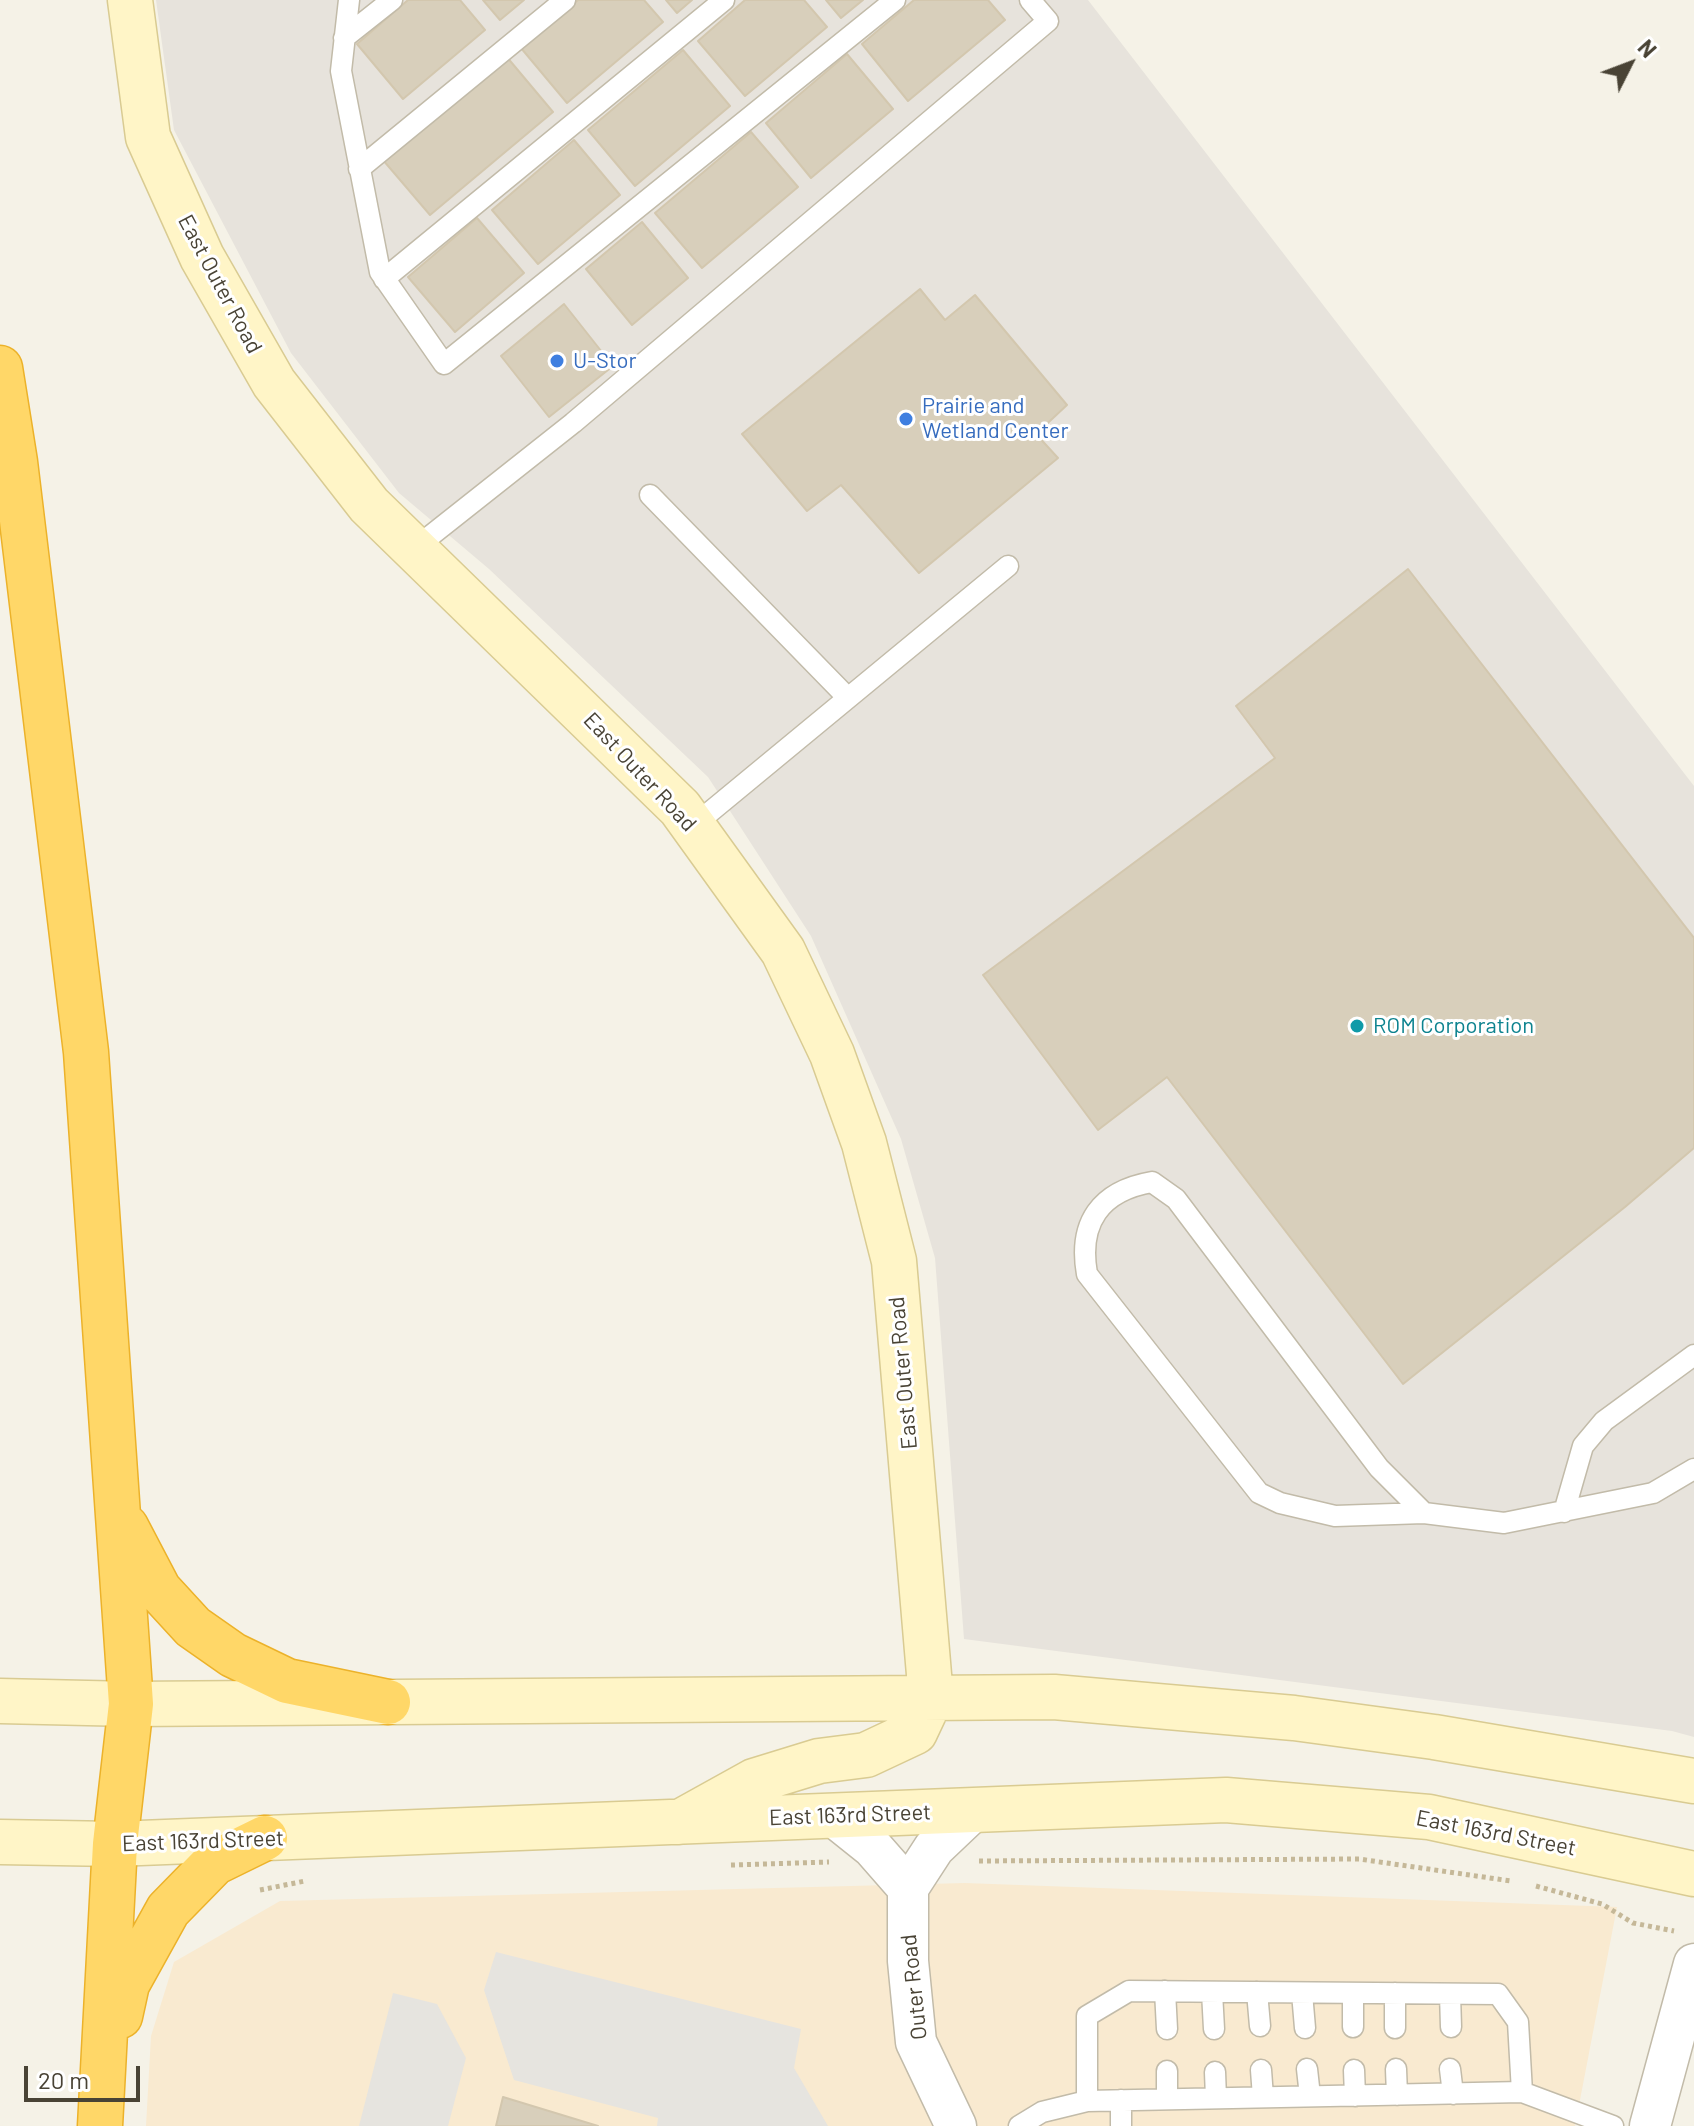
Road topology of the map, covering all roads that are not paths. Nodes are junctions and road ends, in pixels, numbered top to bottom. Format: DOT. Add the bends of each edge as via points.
graph roads {
  1 [pos="130,0"];
  2 [pos="349,0"];
  3 [pos="392,0"];
  4 [pos="565,0"];
  5 [pos="724,0"];
  6 [pos="895,0"];
  7 [pos="1030,0"];
  8 [pos="344,38"];
  9 [pos="359,169"];
  10 [pos="384,279"];
  11 [pos="0,368"];
  12 [pos="650,495"];
  13 [pos="415,548"];
  14 [pos="1008,566"];
  15 [pos="848,698"];
  16 [pos="693,826"];
  17 [pos="1694,1355"];
  18 [pos="1694,1469"];
  19 [pos="118,1511"];
  20 [pos="1564,1512"];
  21 [pos="1424,1513"];
  22 [pos="931,1698"];
  23 [pos="0,1701"];
  24 [pos="388,1702"];
  25 [pos="131,1704"];
  26 [pos="1694,1781"];
  27 [pos="973,1811"];
  28 [pos="833,1816"];
  29 [pos="680,1822"];
  30 [pos="265,1838"];
  31 [pos="0,1842"];
  32 [pos="115,1844"];
  33 [pos="1694,1874"];
  34 [pos="908,1888"];
  35 [pos="1694,1964"];
  36 [pos="1165,1991"];
  37 [pos="1212,1992"];
  38 [pos="1257,1992"];
  39 [pos="1302,1993"];
  40 [pos="1353,1993"];
  41 [pos="1395,1993"];
  42 [pos="1450,1994"];
  43 [pos="1260,2026"];
  44 [pos="1353,2027"];
  45 [pos="1451,2027"];
  46 [pos="1305,2028"];
  47 [pos="1395,2028"];
  48 [pos="1167,2029"];
  49 [pos="1214,2029"];
  50 [pos="1307,2069"];
  51 [pos="1396,2069"];
  52 [pos="1450,2069"];
  53 [pos="1261,2070"];
  54 [pos="1354,2070"];
  55 [pos="1167,2071"];
  56 [pos="1215,2072"];
  57 [pos="1522,2092"];
  58 [pos="1453,2094"];
  59 [pos="1397,2095"];
  60 [pos="1310,2096"];
  61 [pos="1355,2096"];
  62 [pos="1263,2097"];
  63 [pos="1216,2098"];
  64 [pos="1167,2099"];
  65 [pos="1121,2100"];
  66 [pos="1087,2101"];
  67 [pos="100,2119"];
  68 [pos="956,2126"];
  69 [pos="1019,2126"];
  70 [pos="1121,2126"];
  71 [pos="1613,2126"];
  72 [pos="1650,2126"];
  1 -- 13 [label="street, East Outer Road" via="148,137 202,257 274,383 369,505"];
  2 -- 8 [label="lane"];
  3 -- 8 [label="lane"];
  4 -- 9 [label="lane"];
  5 -- 10 [label="lane"];
  6 -- 10 [label="lane" via="444,364"];
  7 -- 13 [label="lane" via="1048,21 573,423"];
  8 -- 9 [label="lane" via="341,71"];
  9 -- 10 [label="lane"];
  11 -- 19 [label="highway" via="86,1052"];
  12 -- 15 [label="lane"];
  13 -- 16 [label="street, East Outer Road"];
  14 -- 15 [label="lane"];
  15 -- 16 [label="lane"];
  16 -- 22 [label="street, East Outer Road" via="783,951 832,1054 864,1143 894,1261"];
  17 -- 20 [label="lane" via="1604,1421 1583,1446"];
  18 -- 20 [label="lane" via="1653,1493"];
  19 -- 24 [label="highway" via="159,1590 198,1631 287,1681"];
  19 -- 25 [label="highway"];
  20 -- 21 [label="lane" via="1504,1523"];
  21 -- 21 [label="lane" via="1379,1468 1176,1199 1152,1182 1129,1186 1107,1199 1089,1224 1083,1251 1087,1274 1259,1493 1335,1516"];
  22 -- 24 [label="street"];
  22 -- 26 [label="street" via="1054,1697 1294,1718"];
  22 -- 29 [label="street" via="915,1732 866,1755 819,1761 754,1781"];
  23 -- 25 [label="street"];
  24 -- 25 [label="street"];
  25 -- 32 [label="highway"];
  27 -- 28 [label="street, East 163rd Street"];
  27 -- 33 [label="street, East 163rd Street" via="1226,1800 1429,1817"];
  27 -- 34 [label="street" via="934,1848"];
  28 -- 29 [label="street, East 163rd Street"];
  28 -- 34 [label="street" via="873,1848"];
  29 -- 30 [label="street, East 163rd Street"];
  30 -- 32 [label="street, East 163rd Street"];
  30 -- 67 [label="highway" via="214,1863 168,1910 127,1984"];
  31 -- 32 [label="street, East 163rd Street"];
  32 -- 67 [label="highway"];
  34 -- 68 [label="street, Outer Road" via="916,2042"];
  35 -- 72 [label="street"];
  36 -- 37 [label="lane"];
  36 -- 48 [label="lane"];
  36 -- 66 [label="lane" via="1129,1991 1087,2016"];
  37 -- 38 [label="lane"];
  37 -- 49 [label="lane"];
  38 -- 39 [label="lane"];
  38 -- 43 [label="lane"];
  39 -- 40 [label="lane"];
  39 -- 46 [label="lane"];
  40 -- 41 [label="lane"];
  40 -- 44 [label="lane"];
  41 -- 42 [label="lane"];
  41 -- 47 [label="lane"];
  42 -- 45 [label="lane"];
  42 -- 57 [label="lane" via="1498,1994 1518,2022"];
  50 -- 60 [label="lane"];
  51 -- 59 [label="lane"];
  52 -- 58 [label="lane"];
  53 -- 62 [label="lane"];
  54 -- 61 [label="lane"];
  55 -- 64 [label="lane"];
  56 -- 63 [label="lane"];
  57 -- 58 [label="lane"];
  57 -- 71 [label="lane"];
  58 -- 59 [label="lane"];
  59 -- 61 [label="lane"];
  60 -- 61 [label="lane"];
  60 -- 62 [label="lane"];
  62 -- 63 [label="lane"];
  63 -- 64 [label="lane"];
  64 -- 65 [label="lane"];
  65 -- 66 [label="lane"];
  65 -- 70 [label="lane"];
  66 -- 69 [label="lane" via="1042,2112"];
}
